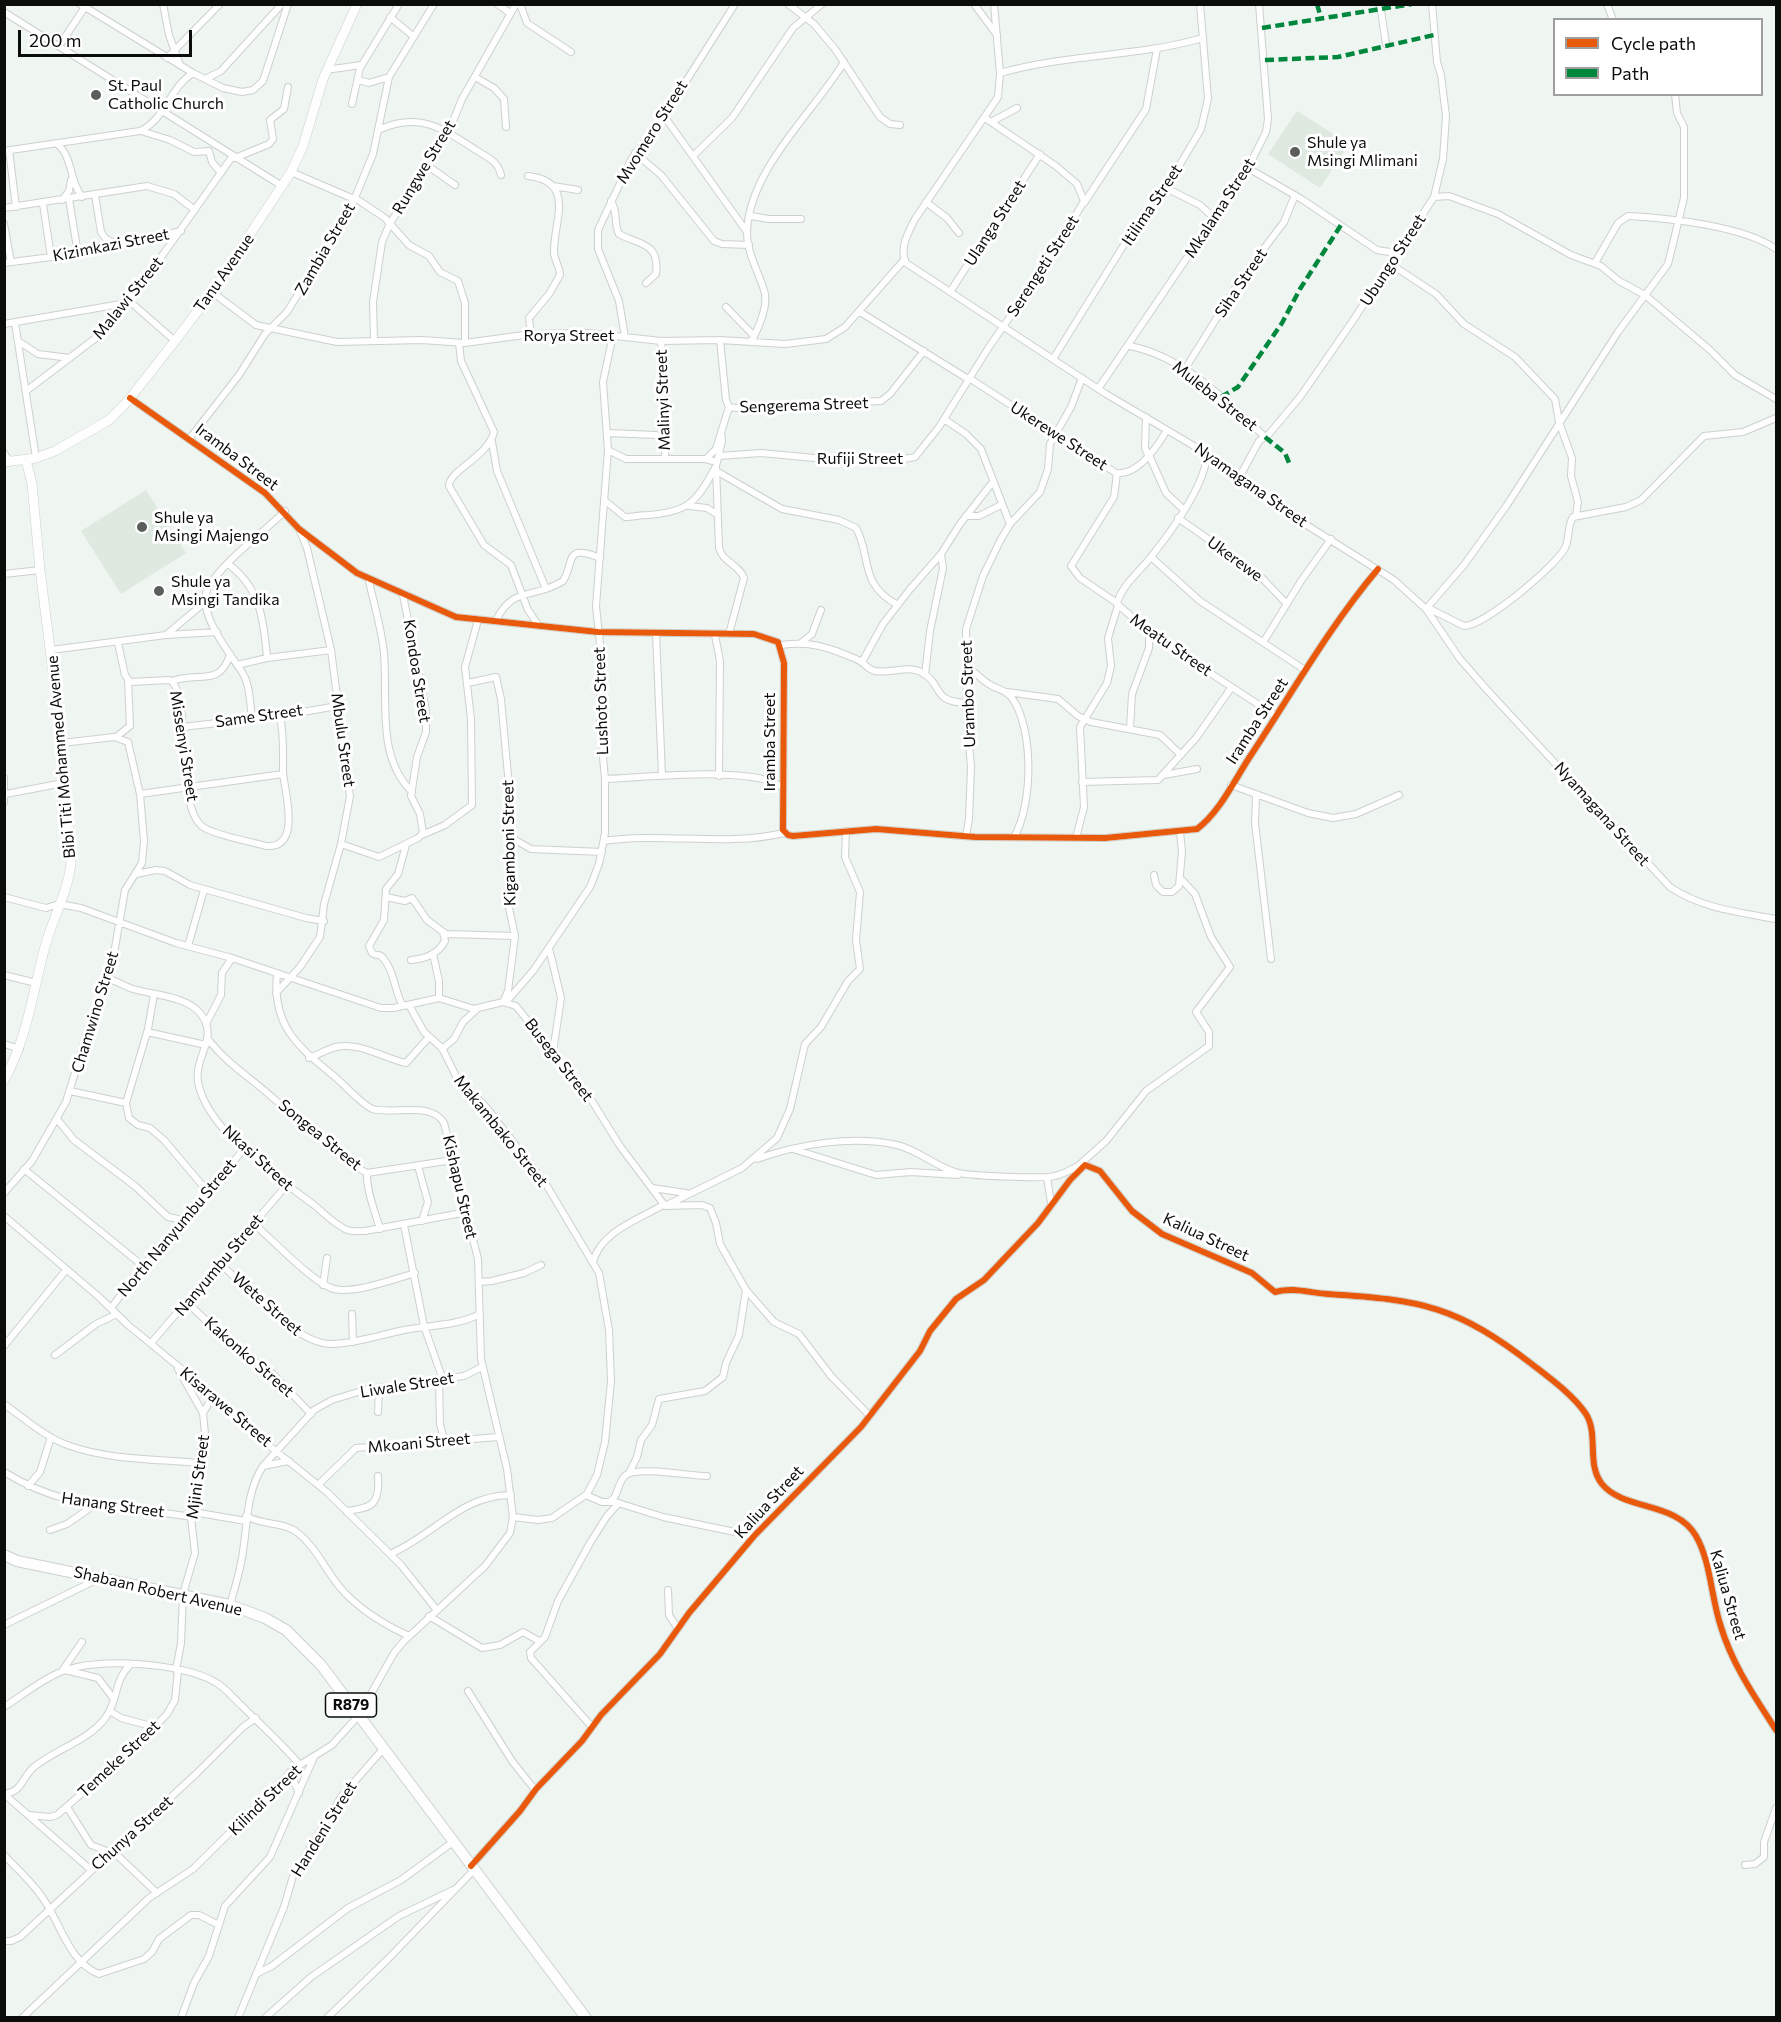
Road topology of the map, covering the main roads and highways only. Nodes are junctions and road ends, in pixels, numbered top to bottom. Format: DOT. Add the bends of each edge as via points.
graph roads {
  1 [pos="4,1555"];
  2 [pos="586,2018"];
  1 -- 2 [label="main road, Shabaan Robert Avenue / R879" via="230,1605 265,1618 302,1644"];
}
